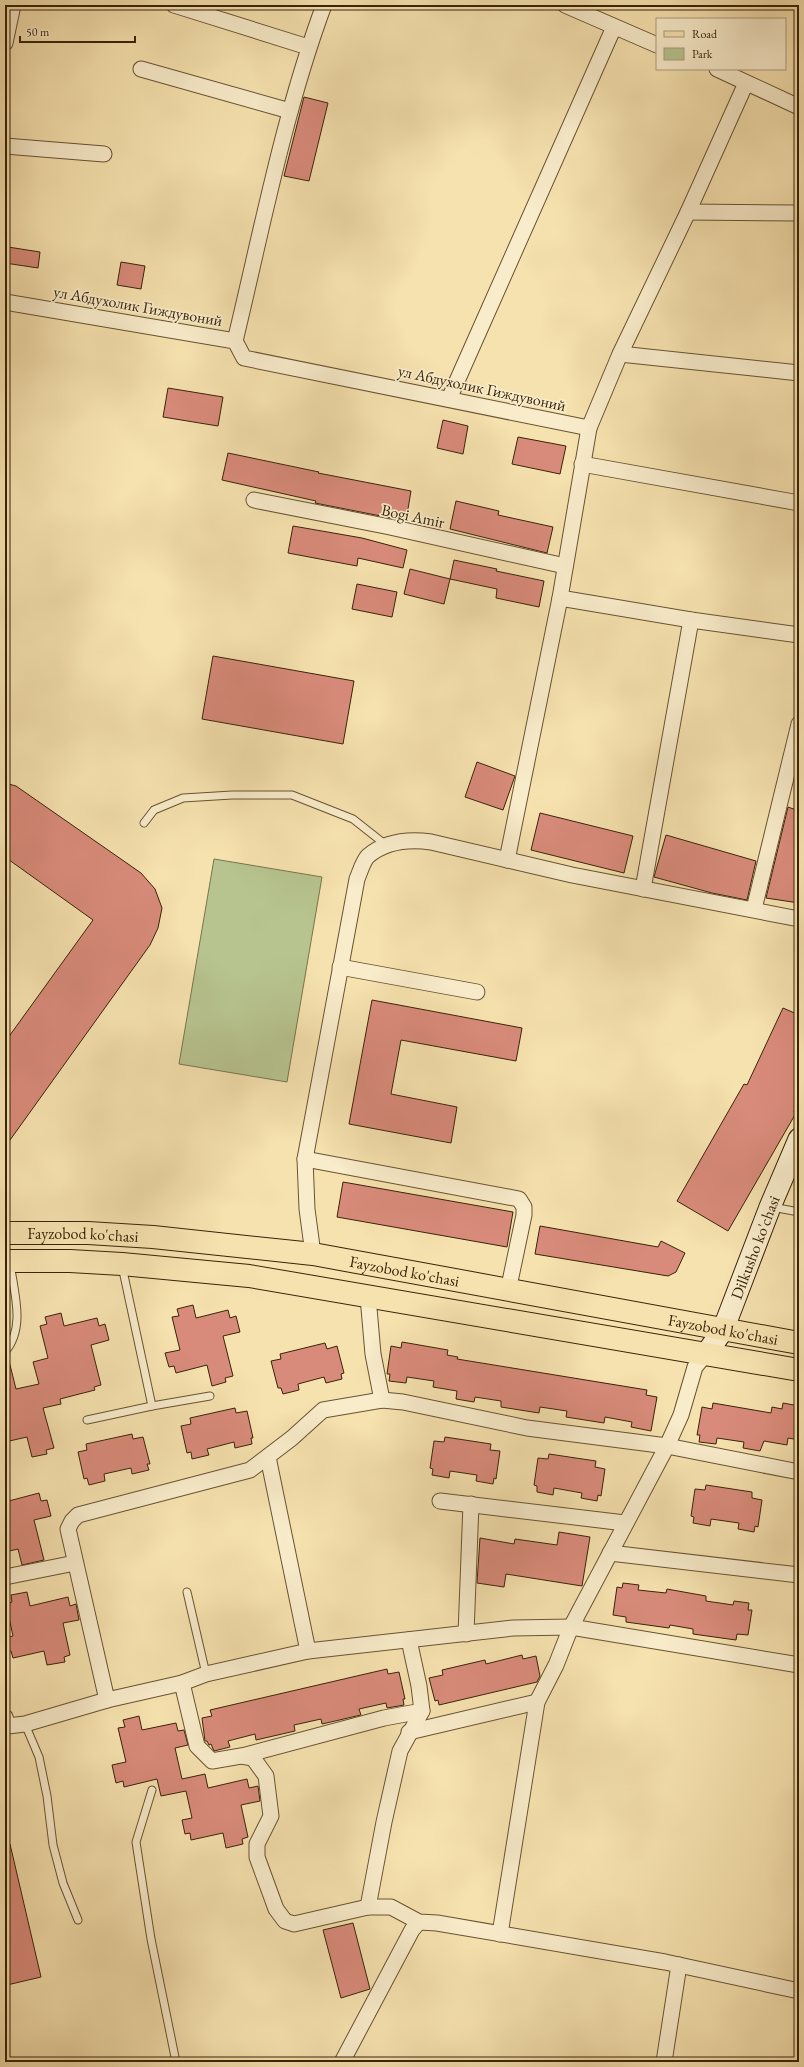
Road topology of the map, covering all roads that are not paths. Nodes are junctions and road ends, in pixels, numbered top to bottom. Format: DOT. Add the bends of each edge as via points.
graph roads {
  1 [pos="13,5"];
  2 [pos="174,5"];
  3 [pos="324,5"];
  4 [pos="565,5"];
  5 [pos="614,26"];
  6 [pos="5,43"];
  7 [pos="656,45"];
  8 [pos="308,47"];
  9 [pos="141,69"];
  10 [pos="719,70"];
  11 [pos="746,83"];
  12 [pos="799,107"];
  13 [pos="290,111"];
  14 [pos="5,146"];
  15 [pos="104,154"];
  16 [pos="688,212"];
  17 [pos="799,213"];
  18 [pos="5,302"];
  19 [pos="235,341"];
  20 [pos="620,354"];
  21 [pos="799,372"];
  22 [pos="449,399"];
  23 [pos="589,428"];
  24 [pos="582,464"];
  25 [pos="254,500"];
  26 [pos="799,502"];
  27 [pos="565,566"];
  28 [pos="560,598"];
  29 [pos="691,620"];
  30 [pos="799,635"];
  31 [pos="799,724"];
  32 [pos="144,823"];
  33 [pos="386,845"];
  34 [pos="508,860"];
  35 [pos="643,888"];
  36 [pos="754,909"];
  37 [pos="799,919"];
  38 [pos="340,967"];
  39 [pos="477,992"];
  40 [pos="799,1139"];
  41 [pos="306,1159"];
  42 [pos="770,1207"];
  43 [pos="799,1212"];
  44 [pos="5,1233"];
  45 [pos="312,1254"];
  46 [pos="8,1261"];
  47 [pos="122,1264"];
  48 [pos="508,1291"];
  49 [pos="368,1297"];
  50 [pos="723,1330"];
  51 [pos="799,1343"];
  52 [pos="5,1352"];
  53 [pos="706,1354"];
  54 [pos="799,1370"];
  55 [pos="210,1396"];
  56 [pos="382,1400"];
  57 [pos="152,1406"];
  58 [pos="87,1420"];
  59 [pos="667,1446"];
  60 [pos="268,1457"];
  61 [pos="799,1472"];
  62 [pos="440,1501"];
  63 [pos="471,1504"];
  64 [pos="625,1523"];
  65 [pos="610,1553"];
  66 [pos="75,1563"];
  67 [pos="799,1575"];
  68 [pos="5,1577"];
  69 [pos="187,1592"];
  70 [pos="571,1627"];
  71 [pos="466,1634"];
  72 [pos="409,1640"];
  73 [pos="308,1651"];
  74 [pos="799,1665"];
  75 [pos="206,1674"];
  76 [pos="182,1683"];
  77 [pos="107,1700"];
  78 [pos="537,1702"];
  79 [pos="422,1711"];
  80 [pos="5,1717"];
  81 [pos="25,1724"];
  82 [pos="409,1732"];
  83 [pos="241,1756"];
  84 [pos="152,1790"];
  85 [pos="368,1907"];
  86 [pos="78,1920"];
  87 [pos="419,1922"];
  88 [pos="500,1934"];
  89 [pos="679,1965"];
  90 [pos="799,1991"];
  91 [pos="176,2062"];
  92 [pos="342,2062"];
  93 [pos="664,2062"];
  1 -- 6 [label="street"];
  2 -- 8 [label="street"];
  3 -- 8 [label="street"];
  4 -- 5 [label="street"];
  5 -- 7 [label="street"];
  5 -- 22 [label="street"];
  8 -- 13 [label="street"];
  9 -- 13 [label="street"];
  10 -- 11 [label="street"];
  11 -- 12 [label="street"];
  11 -- 16 [label="street"];
  13 -- 19 [label="street"];
  14 -- 15 [label="street"];
  16 -- 17 [label="street"];
  16 -- 20 [label="street"];
  18 -- 19 [label="street, ул Абдухолик Гиждувоний"];
  19 -- 22 [label="street, ул Абдухолик Гиждувоний" via="244,358"];
  20 -- 21 [label="street"];
  20 -- 23 [label="street"];
  22 -- 23 [label="street, ул Абдухолик Гиждувоний"];
  23 -- 24 [label="street"];
  24 -- 26 [label="street"];
  24 -- 27 [label="street"];
  25 -- 27 [label="street"];
  27 -- 28 [label="street"];
  28 -- 29 [label="street"];
  28 -- 34 [label="street"];
  29 -- 30 [label="street"];
  29 -- 35 [label="street"];
  31 -- 36 [label="street"];
  32 -- 33 [label="lane" via="154,810 182,798 292,795 353,819"];
  33 -- 34 [label="street" via="418,840"];
  33 -- 38 [label="street" via="367,857 357,879"];
  34 -- 35 [label="street"];
  35 -- 36 [label="street"];
  36 -- 37 [label="street"];
  38 -- 39 [label="street"];
  38 -- 41 [label="street"];
  40 -- 42 [label="street, Dilkusho ko'chasi"];
  41 -- 45 [label="street" via="307,1209"];
  41 -- 48 [label="street" via="519,1199 524,1207 524,1215"];
  42 -- 43 [label="lane"];
  42 -- 50 [label="street, Dilkusho ko'chasi"];
  44 -- 45 [label="main road, Fayzobod ko'chasi" via="88,1233 153,1237"];
  45 -- 48 [label="main road, Fayzobod ko'chasi"];
  46 -- 47 [label="main road, Fayzobod ko'chasi"];
  46 -- 52 [label="lane" via="17,1330 12,1344"];
  47 -- 49 [label="main road, Fayzobod ko'chasi" via="249,1276"];
  47 -- 57 [label="lane"];
  48 -- 50 [label="main road, Fayzobod ko'chasi"];
  49 -- 53 [label="main road, Fayzobod ko'chasi"];
  49 -- 56 [label="street" via="373,1354"];
  50 -- 51 [label="main road, Fayzobod ko'chasi"];
  50 -- 53 [label="street, Dilkusho ko'chasi"];
  53 -- 54 [label="main road, Fayzobod ko'chasi"];
  53 -- 59 [label="street" via="695,1367 681,1415"];
  55 -- 57 [label="lane"];
  56 -- 59 [label="street" via="403,1402 527,1428"];
  56 -- 60 [label="street" via="323,1410"];
  57 -- 58 [label="lane"];
  59 -- 61 [label="street"];
  59 -- 64 [label="street"];
  60 -- 66 [label="street" via="250,1470 78,1515 68,1529"];
  60 -- 73 [label="street"];
  62 -- 63 [label="street"];
  63 -- 64 [label="street"];
  63 -- 71 [label="street"];
  64 -- 65 [label="street"];
  65 -- 67 [label="street"];
  65 -- 70 [label="street"];
  66 -- 68 [label="street"];
  66 -- 77 [label="street"];
  69 -- 75 [label="lane"];
  70 -- 71 [label="street" via="513,1628"];
  70 -- 74 [label="street"];
  70 -- 78 [label="street" via="556,1665"];
  71 -- 72 [label="street"];
  72 -- 73 [label="street"];
  72 -- 79 [label="street"];
  73 -- 75 [label="street"];
  75 -- 76 [label="street"];
  76 -- 77 [label="street"];
  76 -- 83 [label="street" via="197,1746 212,1761"];
  77 -- 81 [label="street"];
  78 -- 82 [label="street"];
  78 -- 88 [label="street"];
  79 -- 82 [label="street"];
  79 -- 83 [label="street" via="384,1718"];
  80 -- 81 [label="street" via="8,1726"];
  81 -- 86 [label="lane" via="39,1757 53,1845 63,1883"];
  82 -- 85 [label="street" via="400,1751"];
  83 -- 85 [label="street" via="253,1758 266,1776 271,1816 257,1844 257,1857 276,1908 285,1922 294,1924"];
  84 -- 91 [label="lane" via="136,1842 151,1939"];
  85 -- 87 [label="street" via="391,1907"];
  87 -- 88 [label="street"];
  87 -- 92 [label="street" via="412,1930"];
  88 -- 89 [label="street"];
  89 -- 90 [label="street"];
  89 -- 93 [label="street"];
}
